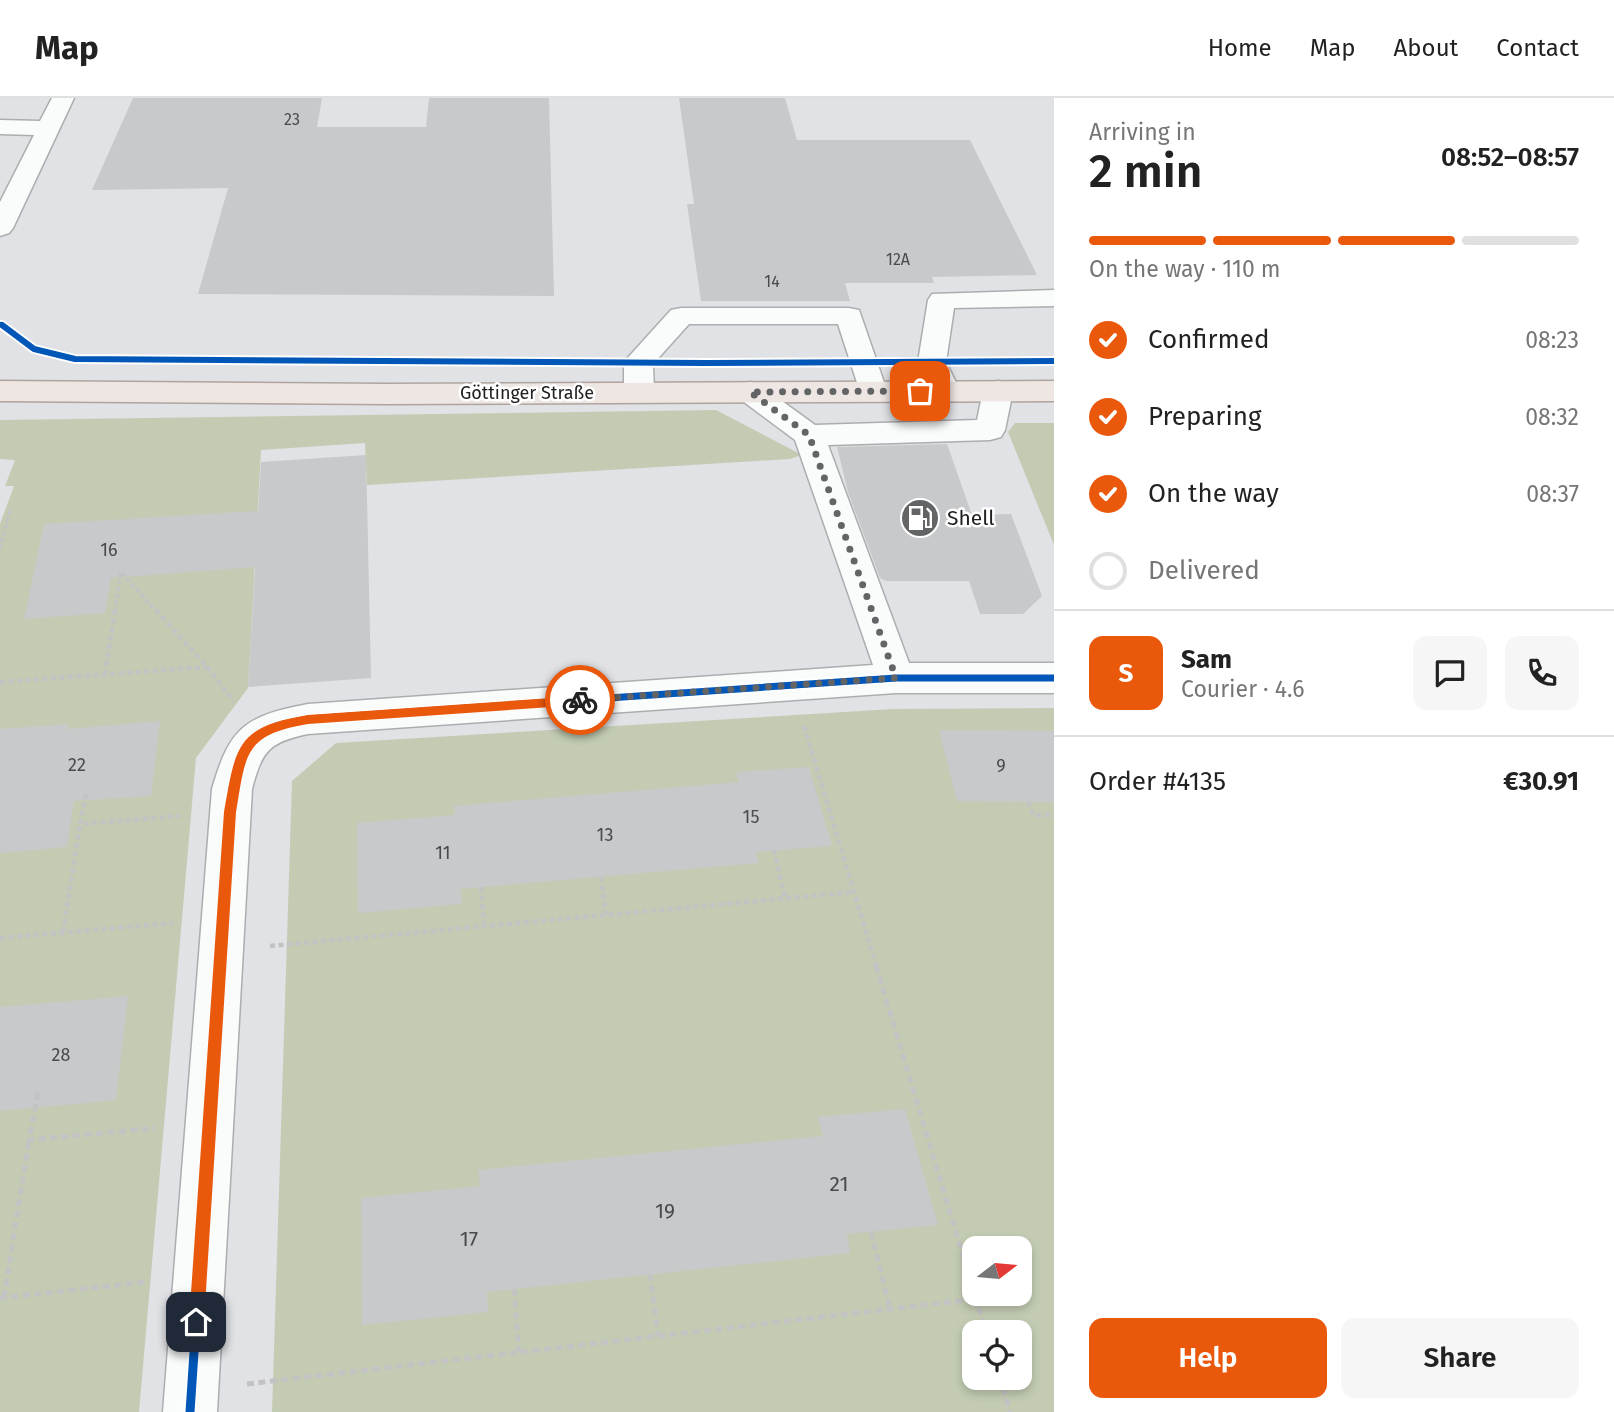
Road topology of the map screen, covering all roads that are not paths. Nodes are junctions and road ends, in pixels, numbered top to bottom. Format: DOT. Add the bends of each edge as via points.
graph roads {
  1 [pos="62,98"];
  2 [pos="0,127"];
  3 [pos="48,128"];
  4 [pos="0,228"];
  5 [pos="1054,298"];
  6 [pos="0,391"];
  7 [pos="872,391"];
  8 [pos="945,391"];
  9 [pos="998,391"];
  10 [pos="1054,391"];
  11 [pos="639,392"];
  12 [pos="750,392"];
  13 [pos="809,435"];
  14 [pos="896,678"];
  15 [pos="1054,678"];
  16 [pos="191,1401"];
  1 -- 3 [label="street"];
  2 -- 3 [label="street"];
  3 -- 4 [label="street"];
  5 -- 8 [label="street" via="942,300 932,362"];
  6 -- 11 [label="main road, Göttinger Straße"];
  7 -- 8 [label="main road, Göttinger Straße"];
  7 -- 11 [label="street" via="849,316 681,316 638,362"];
  7 -- 12 [label="main road, Göttinger Straße"];
  8 -- 9 [label="main road, Göttinger Straße"];
  9 -- 10 [label="main road, Göttinger Straße"];
  9 -- 13 [label="street" via="990,430"];
  11 -- 12 [label="main road, Göttinger Straße"];
  12 -- 13 [label="street"];
  13 -- 14 [label="street"];
  14 -- 15 [label="street"];
  14 -- 16 [label="street" via="308,719 279,724 258,734 238,765 230,812"];
}
